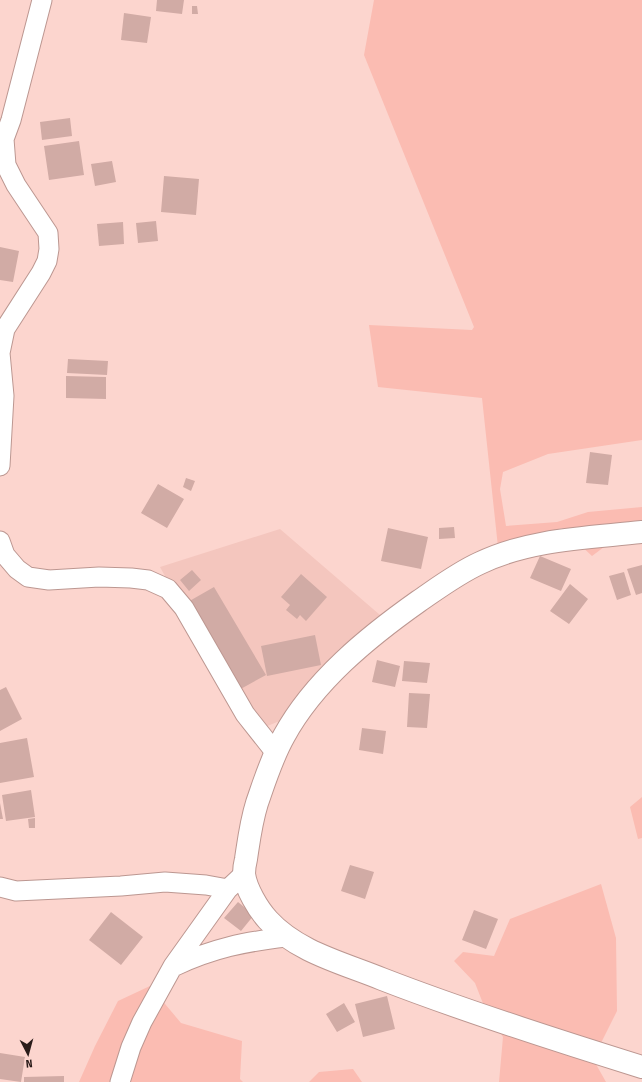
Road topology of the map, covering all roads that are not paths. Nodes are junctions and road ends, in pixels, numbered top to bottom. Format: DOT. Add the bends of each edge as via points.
graph roads {
  1 [pos="42,0"];
  2 [pos="0,466"];
  3 [pos="642,532"];
  4 [pos="0,541"];
  5 [pos="275,752"];
  6 [pos="244,874"];
  7 [pos="0,887"];
  8 [pos="228,889"];
  9 [pos="286,937"];
  10 [pos="173,966"];
  11 [pos="642,1067"];
  12 [pos="120,1082"];
  1 -- 2 [label="street" via="4,139 6,165 16,185 48,233 49,249 41,273 5,330 0,353 4,396"];
  3 -- 5 [label="street" via="538,544 478,563 447,581 396,617 337,667 304,704"];
  4 -- 5 [label="street" via="5,555 17,570 28,577 49,580 131,578 148,580 168,589 184,608 245,714"];
  5 -- 6 [label="street" via="251,822"];
  6 -- 8 [label="street"];
  6 -- 9 [label="street" via="251,896 267,919"];
  7 -- 8 [label="street" via="16,891 165,882"];
  8 -- 10 [label="street"];
  9 -- 10 [label="street" via="226,946"];
  9 -- 11 [label="street" via="313,952 441,1001"];
  10 -- 12 [label="street" via="142,1022 128,1054"];
}
